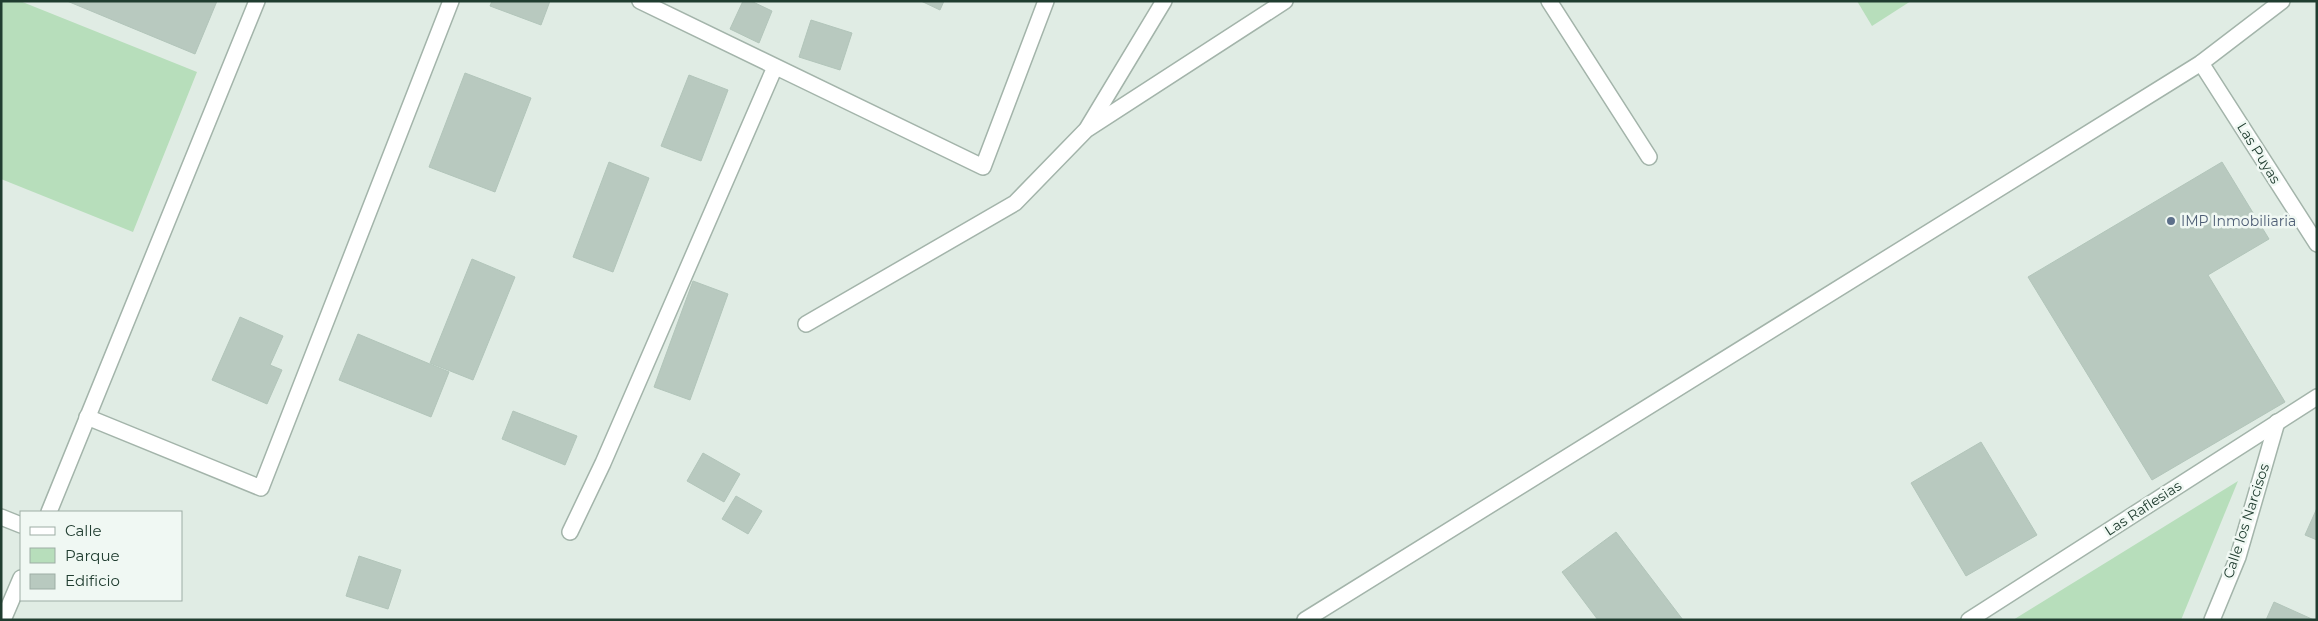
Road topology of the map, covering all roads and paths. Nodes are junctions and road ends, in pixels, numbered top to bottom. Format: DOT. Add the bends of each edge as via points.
graph roads {
  1 [pos="258,1"];
  2 [pos="451,1"];
  3 [pos="640,1"];
  4 [pos="1046,1"];
  5 [pos="1164,1"];
  6 [pos="1285,1"];
  7 [pos="1549,1"];
  8 [pos="2282,1"];
  9 [pos="2201,62"];
  10 [pos="775,67"];
  11 [pos="1086,130"];
  12 [pos="1649,157"];
  13 [pos="2317,244"];
  14 [pos="806,324"];
  15 [pos="2317,397"];
  16 [pos="87,417"];
  17 [pos="2277,422"];
  18 [pos="49,511"];
  19 [pos="1,517"];
  20 [pos="20,525"];
  21 [pos="570,532"];
  22 [pos="20,580"];
  23 [pos="3,620"];
  24 [pos="1305,620"];
  25 [pos="1969,620"];
  26 [pos="2212,620"];
  1 -- 16 [label="street"];
  2 -- 16 [label="street" via="262,488"];
  3 -- 10 [label="street"];
  4 -- 10 [label="street" via="983,167"];
  5 -- 11 [label="street"];
  6 -- 11 [label="street"];
  7 -- 12 [label="street"];
  8 -- 9 [label="street"];
  9 -- 13 [label="street, Las Puyas"];
  9 -- 24 [label="street"];
  10 -- 21 [label="street"];
  11 -- 14 [label="street" via="1015,203"];
  15 -- 17 [label="street, Las Raflesias"];
  16 -- 18 [label="street"];
  17 -- 25 [label="street, Las Raflesias"];
  17 -- 26 [label="street, Calle los Narcisos" via="2238,557"];
  19 -- 20 [label="street"];
  22 -- 23 [label="street"];
}
